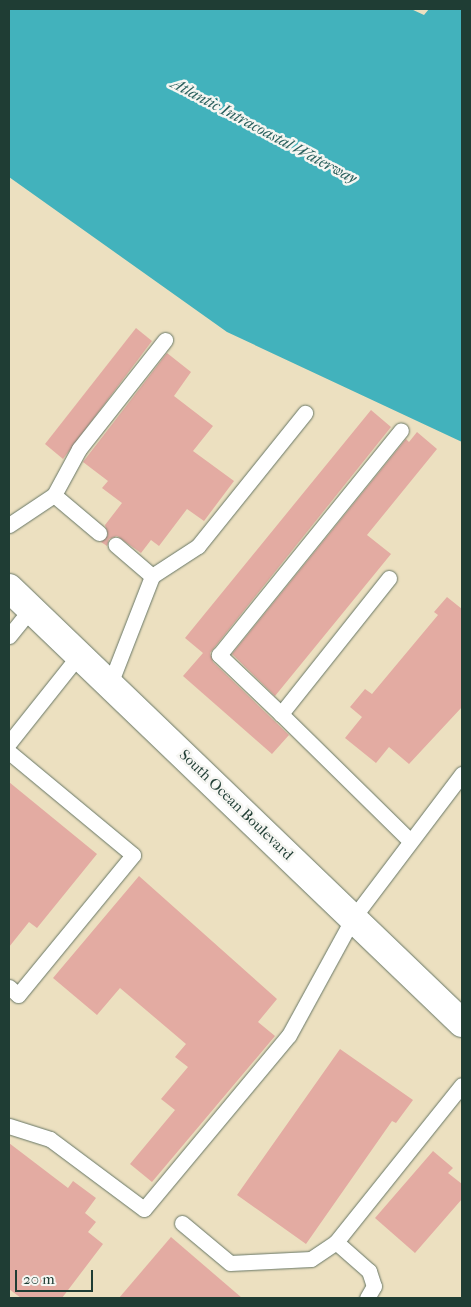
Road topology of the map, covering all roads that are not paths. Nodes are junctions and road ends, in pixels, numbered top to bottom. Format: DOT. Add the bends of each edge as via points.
graph roads {
  1 [pos="165,340"];
  2 [pos="305,413"];
  3 [pos="401,430"];
  4 [pos="54,495"];
  5 [pos="9,525"];
  6 [pos="99,533"];
  7 [pos="116,546"];
  8 [pos="152,576"];
  9 [pos="389,578"];
  10 [pos="9,588"];
  11 [pos="31,609"];
  12 [pos="9,636"];
  13 [pos="79,655"];
  14 [pos="110,684"];
  15 [pos="281,714"];
  16 [pos="9,743"];
  17 [pos="9,752"];
  18 [pos="462,774"];
  19 [pos="409,840"];
  20 [pos="353,918"];
  21 [pos="9,987"];
  22 [pos="462,1023"];
  23 [pos="462,1085"];
  24 [pos="9,1126"];
  25 [pos="182,1224"];
  26 [pos="336,1242"];
  27 [pos="367,1298"];
  1 -- 4 [label="lane" via="79,449"];
  2 -- 8 [label="lane" via="198,546"];
  3 -- 15 [label="lane" via="219,655"];
  4 -- 5 [label="lane"];
  4 -- 6 [label="lane"];
  7 -- 8 [label="lane"];
  8 -- 14 [label="lane"];
  9 -- 15 [label="lane"];
  10 -- 11 [label="main road, South Ocean Boulevard"];
  11 -- 12 [label="lane"];
  11 -- 13 [label="main road, South Ocean Boulevard"];
  13 -- 14 [label="main road, South Ocean Boulevard"];
  13 -- 16 [label="lane"];
  14 -- 20 [label="main road, South Ocean Boulevard"];
  15 -- 19 [label="lane"];
  17 -- 21 [label="lane" via="133,855 18,995"];
  18 -- 19 [label="lane"];
  19 -- 20 [label="lane"];
  20 -- 22 [label="main road, South Ocean Boulevard"];
  20 -- 24 [label="lane" via="289,1034 144,1208 50,1139"];
  23 -- 26 [label="lane"];
  25 -- 26 [label="lane" via="230,1263 311,1259"];
  26 -- 27 [label="lane" via="369,1271 374,1286"];
}
